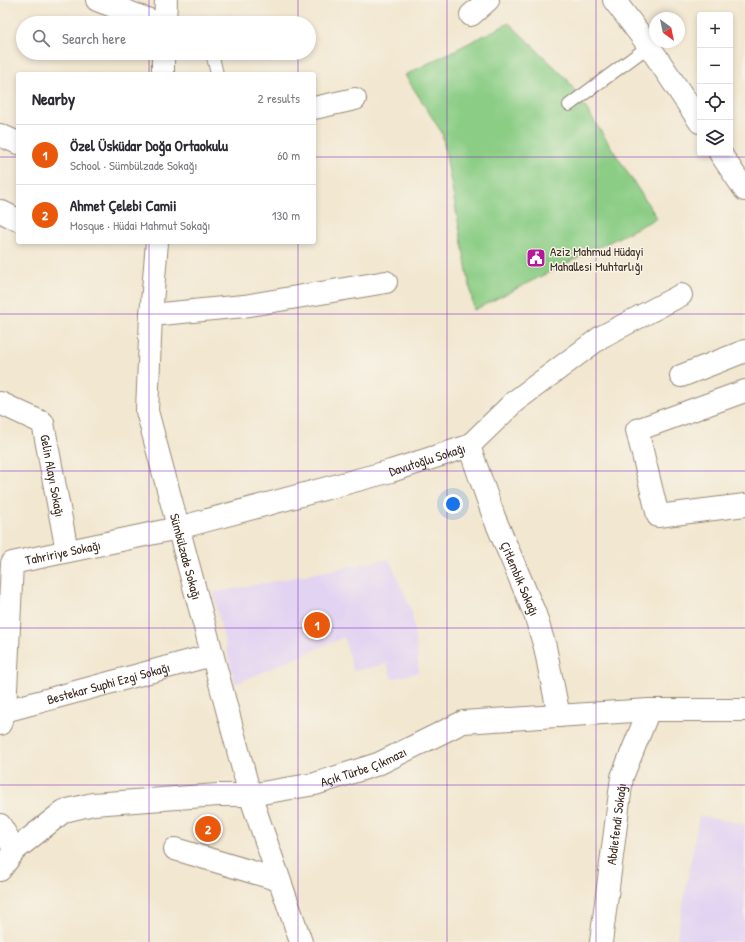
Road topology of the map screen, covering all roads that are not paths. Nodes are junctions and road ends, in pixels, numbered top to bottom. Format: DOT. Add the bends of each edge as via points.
graph roads {
  1 [pos="97,0"];
  2 [pos="166,0"];
  3 [pos="488,0"];
  4 [pos="614,0"];
  5 [pos="471,15"];
  6 [pos="139,16"];
  7 [pos="165,16"];
  8 [pos="649,46"];
  9 [pos="650,48"];
  10 [pos="163,60"];
  11 [pos="214,60"];
  12 [pos="163,72"];
  13 [pos="217,72"];
  14 [pos="355,99"];
  15 [pos="569,105"];
  16 [pos="316,108"];
  17 [pos="699,120"];
  18 [pos="0,135"];
  19 [pos="16,142"];
  20 [pos="722,156"];
  21 [pos="745,190"];
  22 [pos="0,211"];
  23 [pos="16,219"];
  24 [pos="157,244"];
  25 [pos="386,282"];
  26 [pos="681,295"];
  27 [pos="151,315"];
  28 [pos="745,351"];
  29 [pos="681,376"];
  30 [pos="745,391"];
  31 [pos="0,403"];
  32 [pos="469,446"];
  33 [pos="745,505"];
  34 [pos="178,528"];
  35 [pos="67,551"];
  36 [pos="212,655"];
  37 [pos="649,710"];
  38 [pos="745,710"];
  39 [pos="559,716"];
  40 [pos="2,718"];
  41 [pos="250,795"];
  42 [pos="0,825"];
  43 [pos="174,849"];
  44 [pos="15,850"];
  45 [pos="0,870"];
  46 [pos="279,880"];
  47 [pos="301,942"];
  48 [pos="601,942"];
  1 -- 6 [label="street"];
  2 -- 7 [label="street"];
  3 -- 5 [label="street"];
  4 -- 8 [label="street"];
  8 -- 15 [label="lane"];
  9 -- 17 [label="street"];
  10 -- 12 [label="street"];
  11 -- 13 [label="lane"];
  14 -- 16 [label="street"];
  18 -- 19 [label="street"];
  20 -- 21 [label="street"];
  22 -- 23 [label="street"];
  24 -- 27 [label="street, Sümbülzade Sokağı"];
  25 -- 27 [label="street" via="244,306"];
  26 -- 32 [label="street, Davutoğlu Sokağı" via="601,337 514,402"];
  27 -- 34 [label="street, Sümbülzade Sokağı" via="147,410"];
  28 -- 29 [label="street"];
  30 -- 33 [label="street" via="637,430 658,516"];
  31 -- 35 [label="street, Gelin Alayı Sokağı" via="43,423"];
  32 -- 34 [label="street, Davutoğlu Sokağı" via="390,471"];
  32 -- 39 [label="street, Çitlembik Sokağı" via="494,517 535,614 545,647"];
  34 -- 35 [label="street, Tahririye Sokağı"];
  34 -- 36 [label="street, Sümbülzade Sokağı"];
  35 -- 40 [label="street, Tahririye Sokağı" via="12,563"];
  36 -- 40 [label="street, Bestekar Suphi Ezgi Sokağı"];
  36 -- 41 [label="street, Sümbülzade Sokağı"];
  37 -- 38 [label="street, Açık Türbe Çıkmazı"];
  37 -- 39 [label="street, Açık Türbe Çıkmazı"];
  37 -- 48 [label="street, Abdiefendi Sokağı" via="622,777"];
  39 -- 41 [label="street, Açık Türbe Çıkmazı" via="463,722 378,764 315,784"];
  41 -- 44 [label="street, Açık Türbe Çıkmazı" via="92,804 64,811"];
  41 -- 46 [label="street, Sümbülzade Sokağı"];
  42 -- 44 [label="street"];
  43 -- 46 [label="street"];
  44 -- 45 [label="street, Açık Türbe Çıkmazı"];
  46 -- 47 [label="street, Sümbülzade Sokağı"];
}
